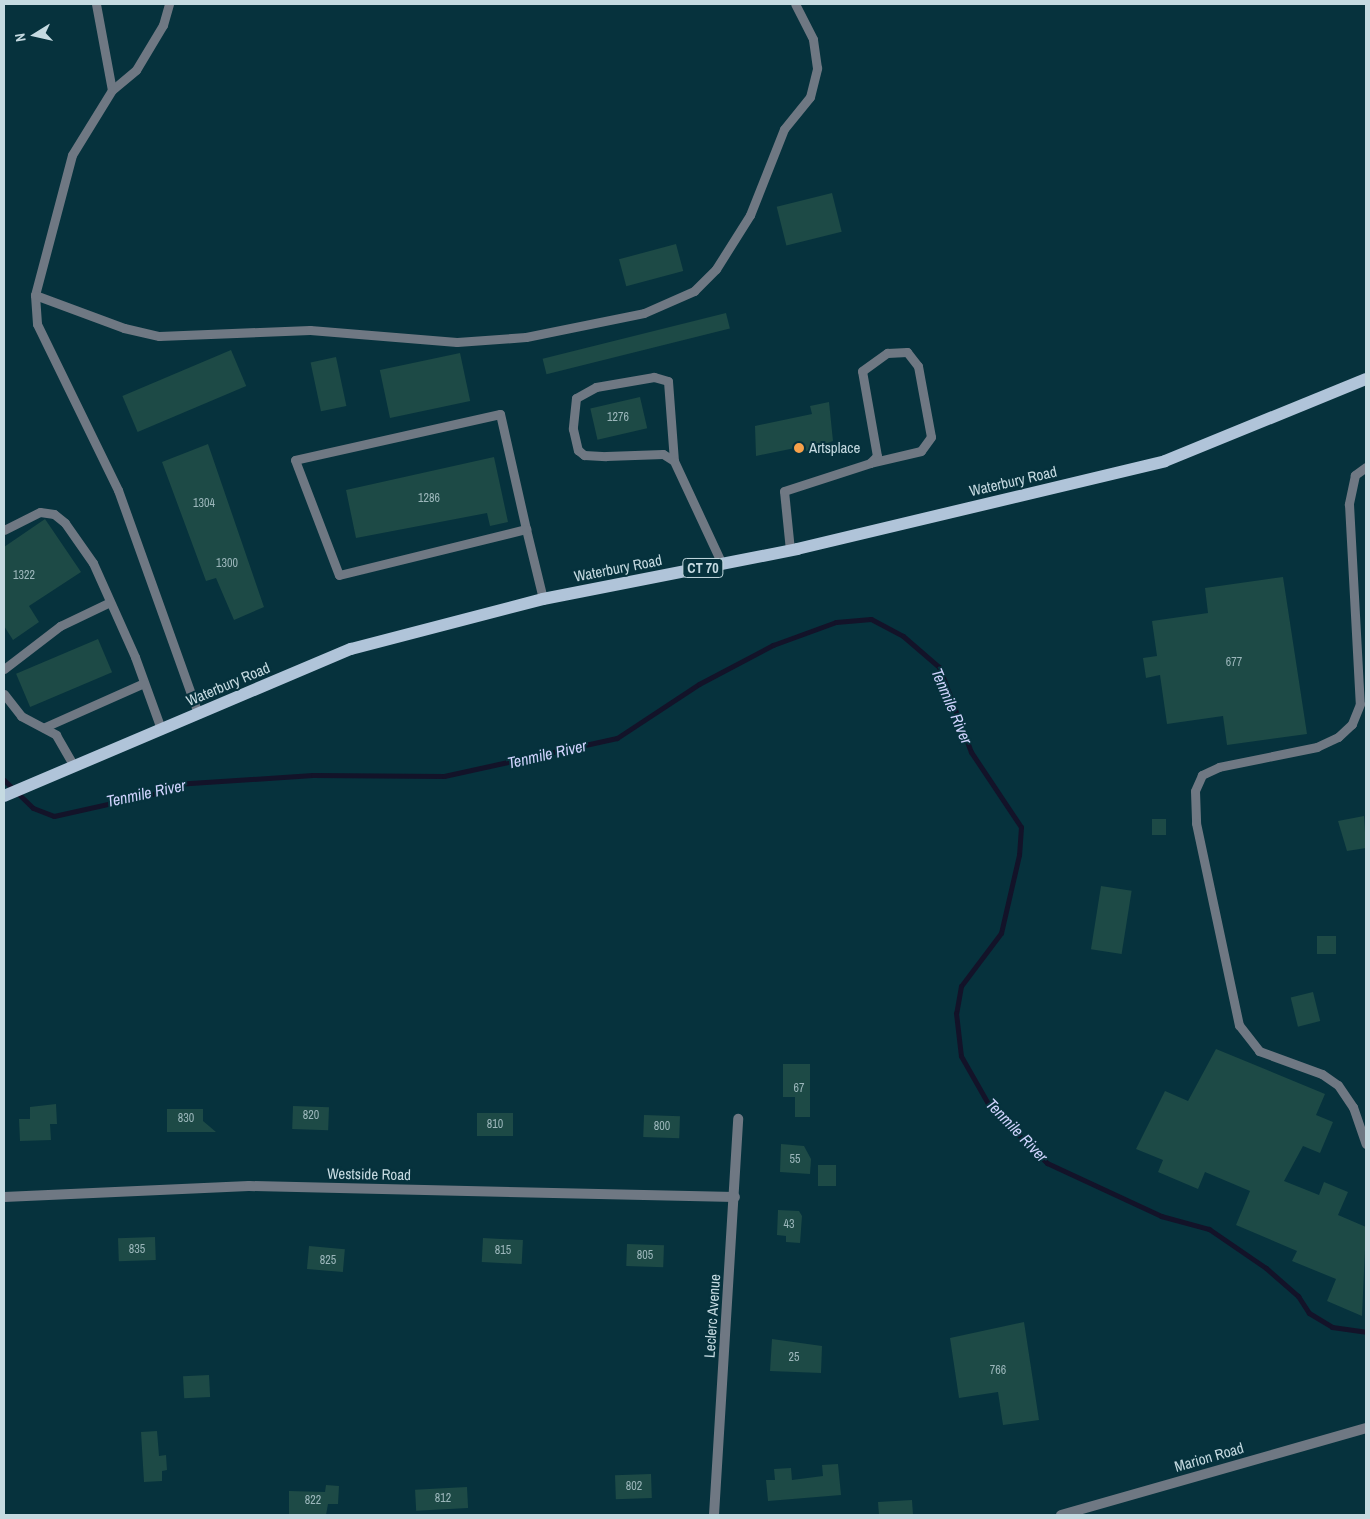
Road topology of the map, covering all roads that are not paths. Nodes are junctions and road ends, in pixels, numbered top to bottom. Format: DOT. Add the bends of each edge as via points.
graph roads {
  1 [pos="96,4"];
  2 [pos="169,4"];
  3 [pos="795,4"];
  4 [pos="112,90"];
  5 [pos="35,295"];
  6 [pos="1366,379"];
  7 [pos="674,461"];
  8 [pos="870,463"];
  9 [pos="1366,467"];
  10 [pos="526,529"];
  11 [pos="4,530"];
  12 [pos="790,550"];
  13 [pos="722,564"];
  14 [pos="542,599"];
  15 [pos="110,602"];
  16 [pos="4,669"];
  17 [pos="144,683"];
  18 [pos="4,694"];
  19 [pos="198,714"];
  20 [pos="45,727"];
  21 [pos="161,730"];
  22 [pos="74,766"];
  23 [pos="5,795"];
  24 [pos="738,1120"];
  25 [pos="1366,1144"];
  26 [pos="4,1197"];
  27 [pos="735,1197"];
  28 [pos="1366,1428"];
  29 [pos="714,1515"];
  30 [pos="1061,1515"];
  1 -- 4 [label="lane"];
  2 -- 4 [label="lane" via="163,25 136,70"];
  3 -- 5 [label="lane" via="813,39 817,68 810,97 784,129 750,215 716,269 694,291 644,313 526,337 457,342 310,330 160,336"];
  4 -- 5 [label="lane" via="72,155"];
  5 -- 19 [label="lane" via="37,324 118,490"];
  6 -- 12 [label="main road, Waterbury Road / CT 70" via="1165,461"];
  7 -- 7 [label="lane" via="648,453 584,455 572,429 576,398 596,387 644,378 668,381"];
  7 -- 13 [label="lane"];
  8 -- 8 [label="lane" via="876,456 862,371 887,353 906,352 918,366 931,437 921,451"];
  8 -- 12 [label="lane" via="784,491"];
  9 -- 25 [label="lane" via="1355,475 1348,504 1360,704 1352,724 1338,737 1317,747 1218,768 1202,775 1195,791 1196,823 1239,1025 1259,1051 1322,1074 1338,1085 1353,1107"];
  10 -- 10 [label="lane" via="339,575 295,460 500,414"];
  10 -- 14 [label="lane"];
  11 -- 15 [label="lane" via="40,512 54,514 93,563"];
  12 -- 13 [label="main road, Waterbury Road / CT 70"];
  13 -- 14 [label="main road, Waterbury Road / CT 70"];
  14 -- 19 [label="main road, Waterbury Road / CT 70" via="351,649"];
  15 -- 16 [label="lane" via="60,626"];
  15 -- 17 [label="lane"];
  17 -- 20 [label="lane"];
  17 -- 21 [label="lane"];
  18 -- 20 [label="lane" via="21,716"];
  19 -- 21 [label="main road, Waterbury Road / CT 70"];
  20 -- 22 [label="lane"];
  21 -- 22 [label="main road, Waterbury Road / CT 70"];
  22 -- 23 [label="main road, Waterbury Road / CT 70"];
  24 -- 27 [label="street, Leclerc Avenue"];
  26 -- 27 [label="street, Westside Road" via="249,1186"];
  27 -- 29 [label="street, Leclerc Avenue"];
  28 -- 30 [label="street, Marion Road"];
}
